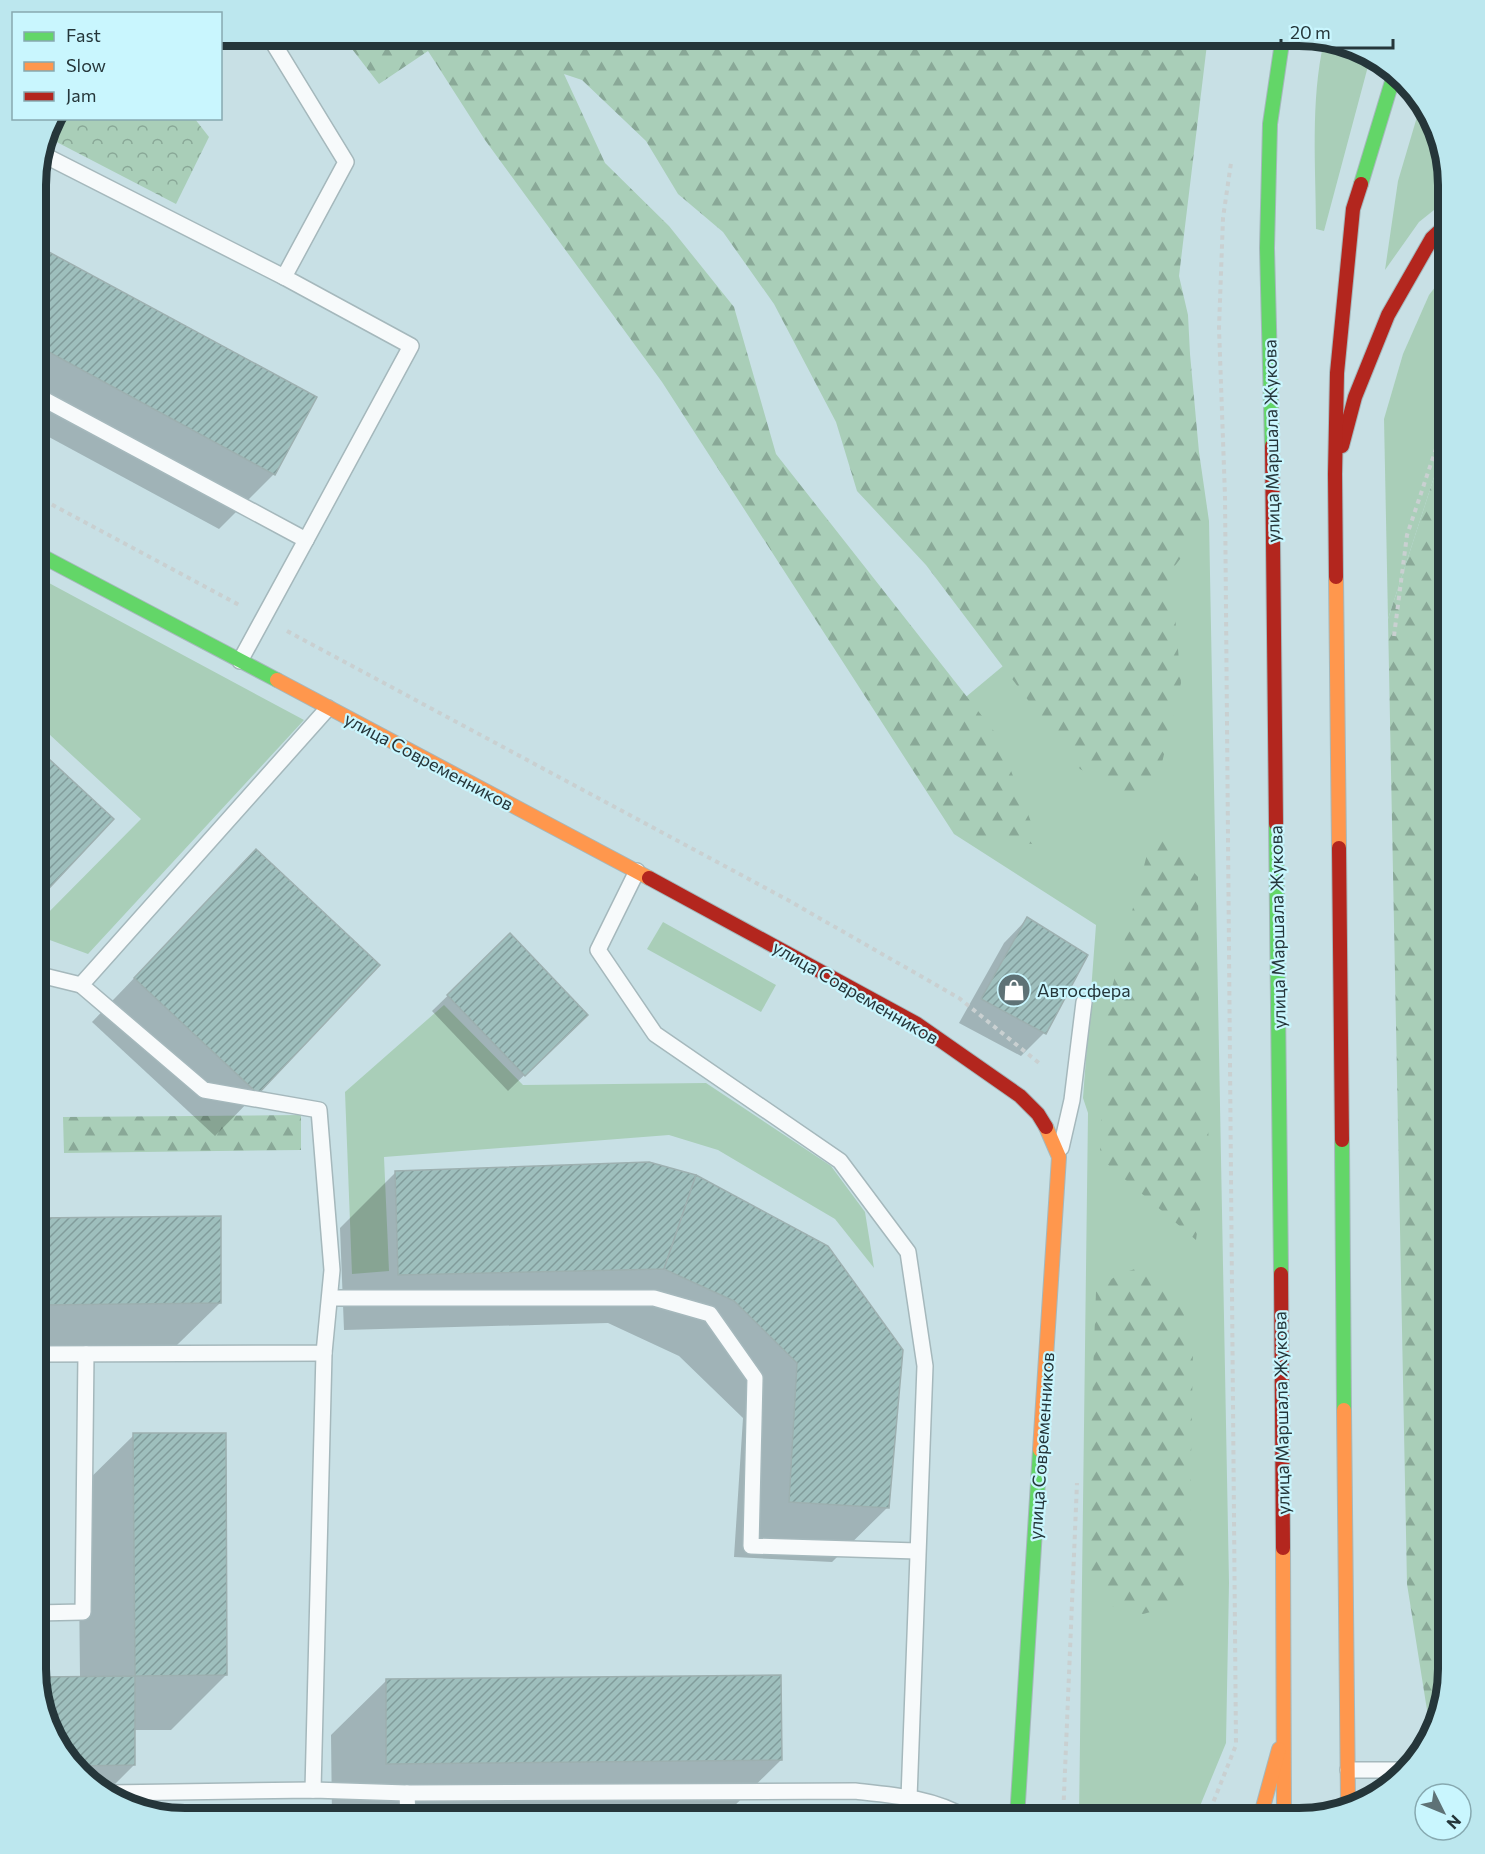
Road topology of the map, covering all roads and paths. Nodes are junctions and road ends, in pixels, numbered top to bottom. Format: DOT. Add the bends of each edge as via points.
graph roads {
  1 [pos="275,46"];
  2 [pos="1281,47"];
  3 [pos="1392,82"];
  4 [pos="49,158"];
  5 [pos="1231,161"];
  6 [pos="1438,232"];
  7 [pos="284,277"];
  8 [pos="47,400"];
  9 [pos="1438,443"];
  10 [pos="1335,474"];
  11 [pos="47,502"];
  12 [pos="306,540"];
  13 [pos="47,559"];
  14 [pos="263,618"];
  15 [pos="1394,636"];
  16 [pos="240,662"];
  17 [pos="328,708"];
  18 [pos="637,871"];
  19 [pos="46,977"];
  20 [pos="81,985"];
  21 [pos="1084,1002"];
  22 [pos="1041,1065"];
  23 [pos="1059,1157"];
  24 [pos="330,1298"];
  25 [pos="324,1353"];
  26 [pos="46,1354"];
  27 [pos="86,1354"];
  28 [pos="1078,1473"];
  29 [pos="917,1551"];
  30 [pos="46,1612"];
  31 [pos="1285,1730"];
  32 [pos="1348,1770"];
  33 [pos="1394,1770"];
  34 [pos="313,1790"];
  35 [pos="124,1793"];
  36 [pos="407,1793"];
  37 [pos="909,1798"];
  38 [pos="1348,1799"];
  39 [pos="408,1808"];
  40 [pos="945,1808"];
  41 [pos="1018,1808"];
  42 [pos="1064,1808"];
  43 [pos="1212,1808"];
  44 [pos="1263,1808"];
  45 [pos="1284,1808"];
  1 -- 7 [label="lane" via="346,162"];
  2 -- 31 [label="main road, улица Маршала Жукова" via="1270,124 1267,248"];
  3 -- 10 [label="main road" via="1353,209 1336,373"];
  4 -- 7 [label="lane"];
  5 -- 43 [label="path" via="1223,218 1219,328 1225,496 1236,1745"];
  6 -- 10 [label="main road" via="1388,315 1354,397"];
  7 -- 12 [label="lane" via="411,346"];
  8 -- 12 [label="lane"];
  9 -- 15 [label="path" via="1407,535"];
  10 -- 32 [label="main road"];
  11 -- 14 [label="path"];
  12 -- 14 [label="lane"];
  13 -- 16 [label="main road, улица Современников"];
  14 -- 16 [label="lane"];
  14 -- 22 [label="path" via="786,899 959,998"];
  16 -- 17 [label="main road, улица Современников"];
  17 -- 18 [label="main road, улица Современников"];
  17 -- 20 [label="lane"];
  18 -- 23 [label="main road, улица Современников" via="917,1024 1020,1096 1038,1114"];
  18 -- 29 [label="lane" via="598,950 655,1034 840,1161 908,1252 925,1366"];
  19 -- 20 [label="lane"];
  20 -- 24 [label="lane" via="204,1090 319,1110 332,1270"];
  21 -- 23 [label="lane" via="1072,1100"];
  23 -- 41 [label="main road, улица Современников"];
  24 -- 25 [label="lane"];
  24 -- 29 [label="lane" via="654,1298 710,1314 755,1378 751,1546"];
  25 -- 27 [label="lane"];
  25 -- 34 [label="lane"];
  26 -- 27 [label="lane"];
  27 -- 30 [label="lane" via="83,1612"];
  28 -- 42 [label="path"];
  29 -- 37 [label="lane"];
  31 -- 44 [label="main road"];
  31 -- 45 [label="main road, улица Маршала Жукова"];
  32 -- 33 [label="lane"];
  32 -- 38 [label="main road"];
  34 -- 35 [label="lane"];
  34 -- 36 [label="lane"];
  36 -- 37 [label="lane" via="855,1791"];
  36 -- 39 [label="lane"];
  37 -- 40 [label="lane"];
}
